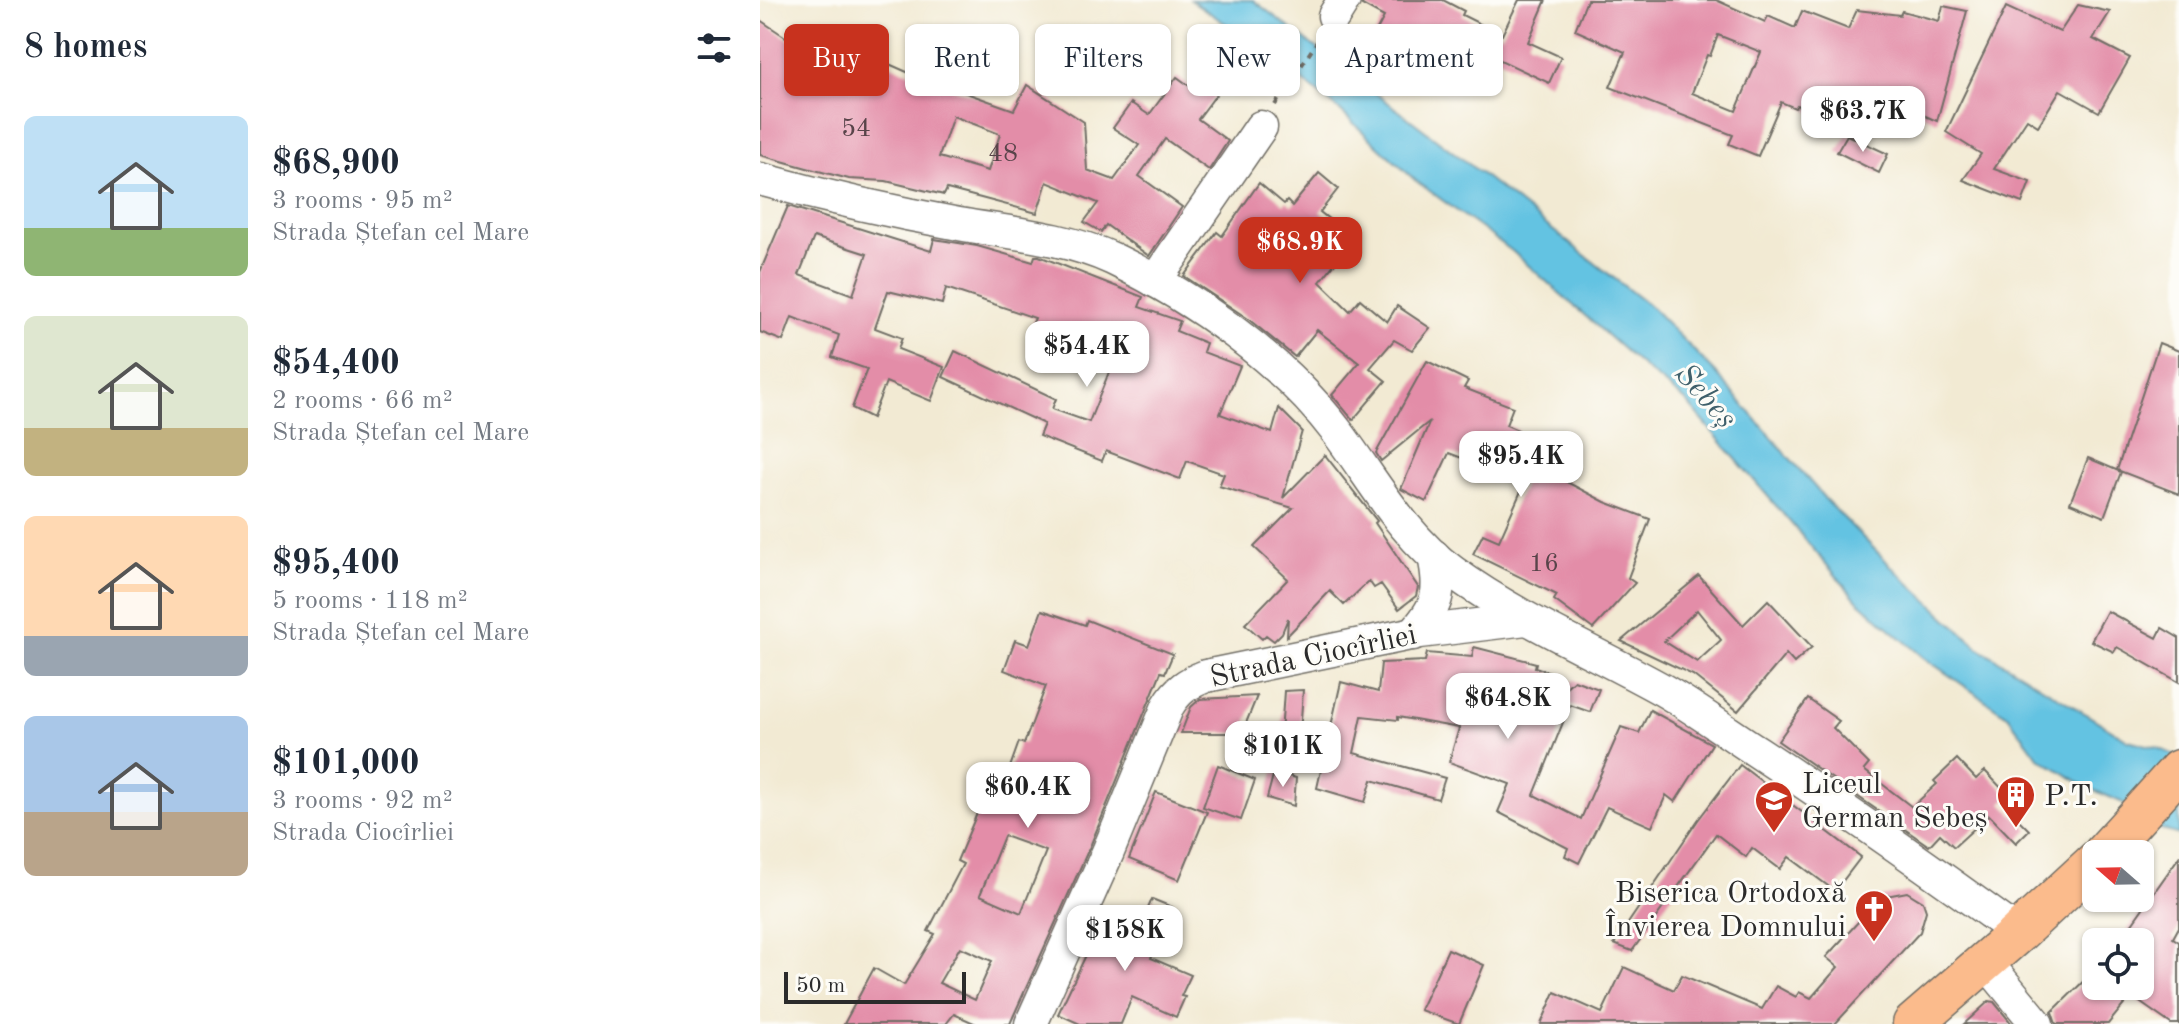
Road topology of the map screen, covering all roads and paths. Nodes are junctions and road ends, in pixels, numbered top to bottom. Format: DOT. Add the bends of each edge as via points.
graph roads {
  1 [pos="1339,8"];
  2 [pos="1261,127"];
  3 [pos="760,179"];
  4 [pos="1155,281"];
  5 [pos="1434,556"];
  6 [pos="1526,619"];
  7 [pos="1413,634"];
  8 [pos="2179,770"];
  9 [pos="2115,840"];
  10 [pos="2082,874"];
  11 [pos="2018,933"];
  12 [pos="1986,962"];
  13 [pos="1031,1024"];
  14 [pos="1913,1024"];
  15 [pos="2037,1024"];
  1 -- 2 [label="path"];
  2 -- 4 [label="street"];
  3 -- 4 [label="street" via="1066,242"];
  4 -- 5 [label="street" via="1275,365 1337,432 1392,510"];
  5 -- 6 [label="street"];
  5 -- 7 [label="street" via="1439,592 1430,615"];
  6 -- 7 [label="street, Strada Ciocîrliei"];
  6 -- 11 [label="street" via="1665,692 1809,785"];
  7 -- 13 [label="street, Strada Ciocîrliei" via="1206,676 1176,693"];
  8 -- 9 [label="main road"];
  10 -- 11 [label="main road"];
  11 -- 12 [label="main road"];
  12 -- 14 [label="main road"];
  12 -- 15 [label="street"];
}
